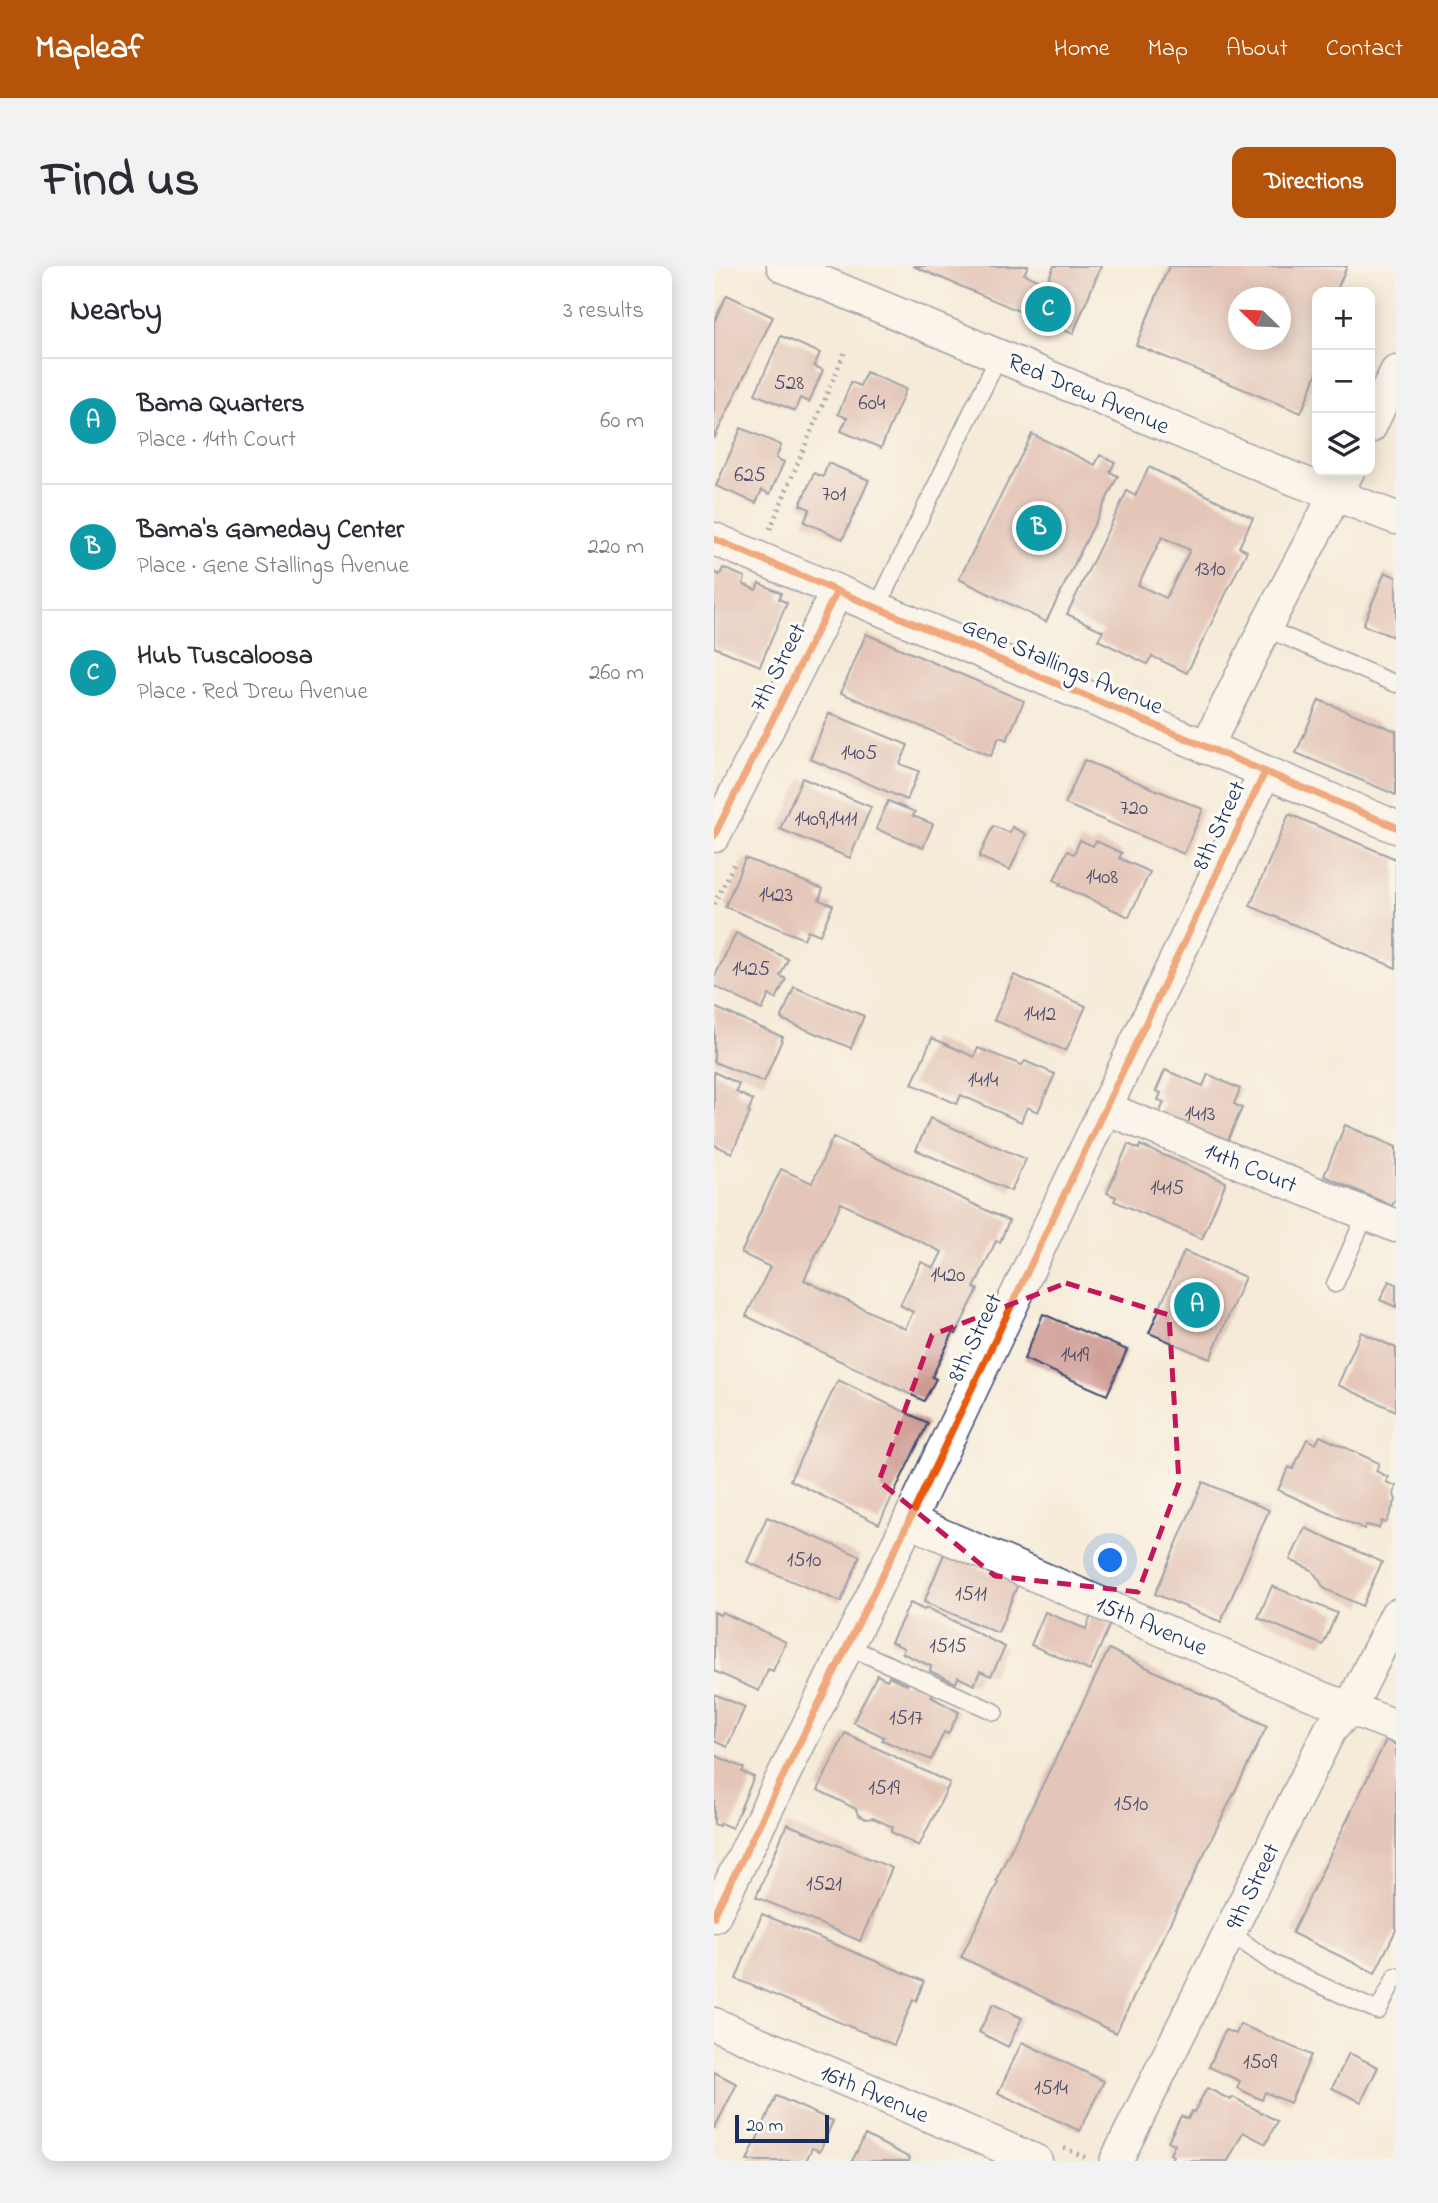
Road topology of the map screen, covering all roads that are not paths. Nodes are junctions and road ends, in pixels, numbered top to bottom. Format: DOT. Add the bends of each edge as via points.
graph roads {
  1 [pos="783,266"];
  2 [pos="999,356"];
  3 [pos="1396,372"];
  4 [pos="1375,416"];
  5 [pos="1341,482"];
  6 [pos="1396,518"];
  7 [pos="714,539"];
  8 [pos="837,590"];
  9 [pos="877,607"];
  10 [pos="1265,628"];
  11 [pos="1396,684"];
  12 [pos="1206,748"];
  13 [pos="1265,772"];
  14 [pos="1396,827"];
  15 [pos="714,836"];
  16 [pos="1105,1108"];
  17 [pos="1366,1214"];
  18 [pos="1396,1226"];
  19 [pos="1335,1284"];
  20 [pos="909,1521"];
  21 [pos="1396,1615"];
  22 [pos="847,1646"];
  23 [pos="1350,1708"];
  24 [pos="995,1712"];
  25 [pos="1396,1726"];
  26 [pos="714,1916"];
  27 [pos="1229,1932"];
  28 [pos="1396,1976"];
  29 [pos="714,2024"];
  30 [pos="1036,2161"];
  31 [pos="1116,2161"];
  1 -- 2 [label="street, Red Drew Avenue"];
  2 -- 5 [label="street, Red Drew Avenue" via="1294,479"];
  2 -- 9 [label="lane"];
  3 -- 4 [label="street"];
  5 -- 6 [label="street, Red Drew Avenue"];
  5 -- 10 [label="street, 8th Street"];
  7 -- 8 [label="street, Gene Stallings Avenue"];
  8 -- 9 [label="street, Gene Stallings Avenue"];
  8 -- 15 [label="street, 7th Street"];
  9 -- 12 [label="street, Gene Stallings Avenue"];
  10 -- 11 [label="lane"];
  10 -- 12 [label="street, 8th Street"];
  12 -- 13 [label="street, Gene Stallings Avenue"];
  13 -- 14 [label="street, Gene Stallings Avenue"];
  13 -- 16 [label="street, 8th Street"];
  16 -- 17 [label="street, 14th Court"];
  16 -- 20 [label="street, 8th Street"];
  17 -- 18 [label="street, 14th Court"];
  17 -- 19 [label="lane"];
  20 -- 22 [label="street, 8th Street"];
  20 -- 23 [label="street, 15th Avenue"];
  21 -- 23 [label="street, 9th Street"];
  22 -- 24 [label="lane"];
  22 -- 26 [label="street, 8th Street"];
  23 -- 25 [label="street, 15th Avenue"];
  23 -- 27 [label="street, 9th Street" via="1330,1730"];
  27 -- 28 [label="lane" via="1274,1964 1378,2011"];
  27 -- 31 [label="street, 9th Street"];
  29 -- 30 [label="street, 16th Avenue"];
}
